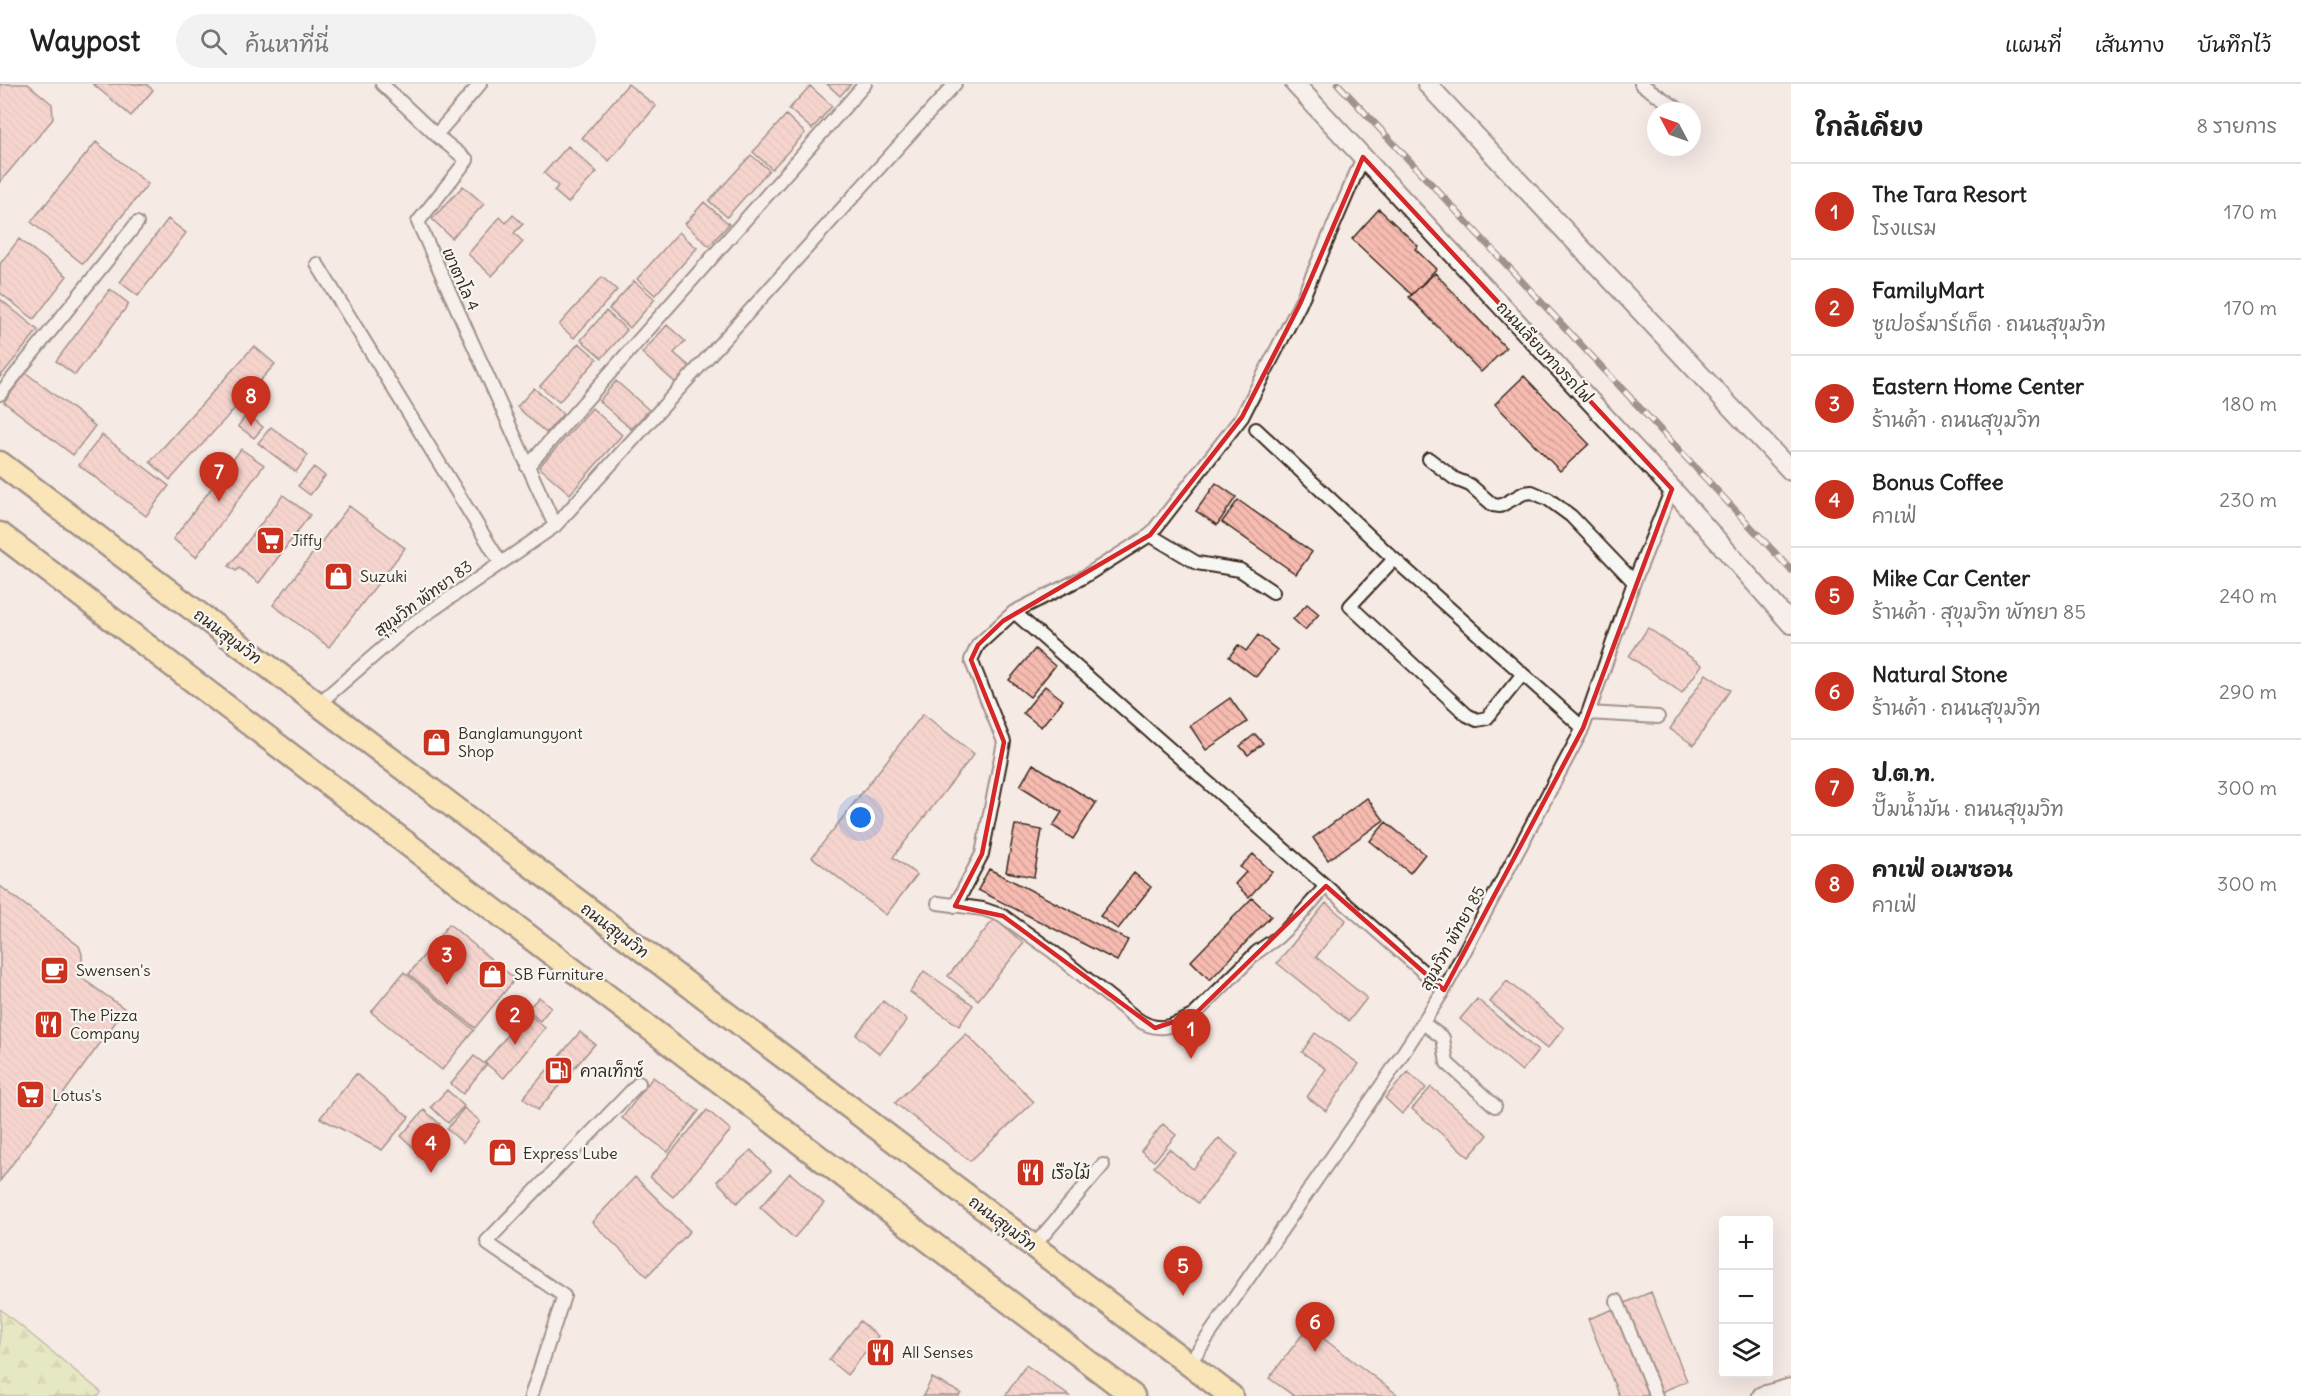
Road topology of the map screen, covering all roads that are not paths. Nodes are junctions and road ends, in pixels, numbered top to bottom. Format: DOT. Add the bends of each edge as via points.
graph roads {
  1 [pos="382,84"];
  2 [pos="480,84"];
  3 [pos="865,84"];
  4 [pos="955,84"];
  5 [pos="1296,84"];
  6 [pos="1427,84"];
  7 [pos="1641,84"];
  8 [pos="1669,102"];
  9 [pos="436,135"];
  10 [pos="1363,157"];
  11 [pos="137,223"];
  12 [pos="318,264"];
  13 [pos="0,394"];
  14 [pos="1256,429"];
  15 [pos="1430,459"];
  16 [pos="0,463"];
  17 [pos="527,467"];
  18 [pos="1791,471"];
  19 [pos="1672,489"];
  20 [pos="555,526"];
  21 [pos="0,534"];
  22 [pos="1150,535"];
  23 [pos="1394,559"];
  24 [pos="500,562"];
  25 [pos="1634,582"];
  26 [pos="1273,592"];
  27 [pos="1014,612"];
  28 [pos="1791,624"];
  29 [pos="1522,675"];
  30 [pos="318,704"];
  31 [pos="1588,712"];
  32 [pos="1658,717"];
  33 [pos="1583,728"];
  34 [pos="1326,886"];
  35 [pos="938,903"];
  36 [pos="955,906"];
  37 [pos="1444,990"];
  38 [pos="1423,1023"];
  39 [pos="639,1083"];
  40 [pos="1495,1106"];
  41 [pos="1103,1165"];
  42 [pos="1034,1247"];
  43 [pos="1617,1301"];
  44 [pos="1189,1365"];
  45 [pos="1791,1388"];
  46 [pos="531,1396"];
  47 [pos="1133,1396"];
  48 [pos="1231,1396"];
  49 [pos="1656,1396"];
  50 [pos="1762,1396"];
  1 -- 9 [label="street, เขาตาโล 4"];
  2 -- 9 [label="street"];
  3 -- 17 [label="street"];
  4 -- 20 [label="street, สุขุมวิท พัทยา 83"];
  5 -- 10 [label="street, ถนนเลียบทางรถไฟ"];
  6 -- 18 [label="street"];
  7 -- 8 [label="street"];
  9 -- 17 [label="street, เขาตาโล 4" via="467,160 418,222"];
  10 -- 19 [label="street, ถนนเลียบทางรถไฟ"];
  10 -- 22 [label="street" via="1300,304 1242,417"];
  11 -- 13 [label="street"];
  12 -- 24 [label="street"];
  14 -- 23 [label="street"];
  15 -- 25 [label="street" via="1493,505 1500,506 1532,492 1548,499 1571,516"];
  16 -- 30 [label="highway, ถนนสุขุมวิท"];
  17 -- 20 [label="street, เขาตาโล 4"];
  19 -- 25 [label="street, สุขุมวิท พัทยา 85"];
  19 -- 28 [label="street, ถนนเลียบทางรถไฟ"];
  20 -- 24 [label="street, สุขุมวิท พัทยา 83"];
  21 -- 47 [label="highway"];
  22 -- 26 [label="street" via="1197,563 1240,570"];
  22 -- 27 [label="street" via="1082,578"];
  23 -- 29 [label="street"];
  23 -- 29 [label="street" via="1350,606 1467,715 1477,720 1487,718"];
  24 -- 30 [label="street, สุขุมวิท พัทยา 83" via="406,628"];
  25 -- 31 [label="street, สุขุมวิท พัทยา 85"];
  27 -- 34 [label="street"];
  27 -- 36 [label="street" via="978,645 971,660 1004,741 982,854"];
  29 -- 33 [label="street"];
  30 -- 42 [label="highway, ถนนสุขุมวิท"];
  31 -- 32 [label="street"];
  31 -- 33 [label="street, สุขุมวิท พัทยา 85"];
  33 -- 37 [label="street, สุขุมวิท พัทยา 85"];
  34 -- 36 [label="street" via="1297,920 1257,952 1194,1015 1155,1028 1137,1020 1003,916"];
  34 -- 37 [label="street"];
  35 -- 36 [label="street"];
  37 -- 38 [label="street, สุขุมวิท พัทยา 85"];
  38 -- 40 [label="street" via="1443,1038 1447,1063"];
  38 -- 44 [label="street, สุขุมวิท พัทยา 85"];
  39 -- 46 [label="street" via="487,1240 564,1296"];
  41 -- 42 [label="street"];
  42 -- 44 [label="highway, ถนนสุขุมวิท"];
  43 -- 49 [label="street"];
  44 -- 48 [label="highway, ถนนสุขุมวิท"];
  45 -- 50 [label="street"];
}
